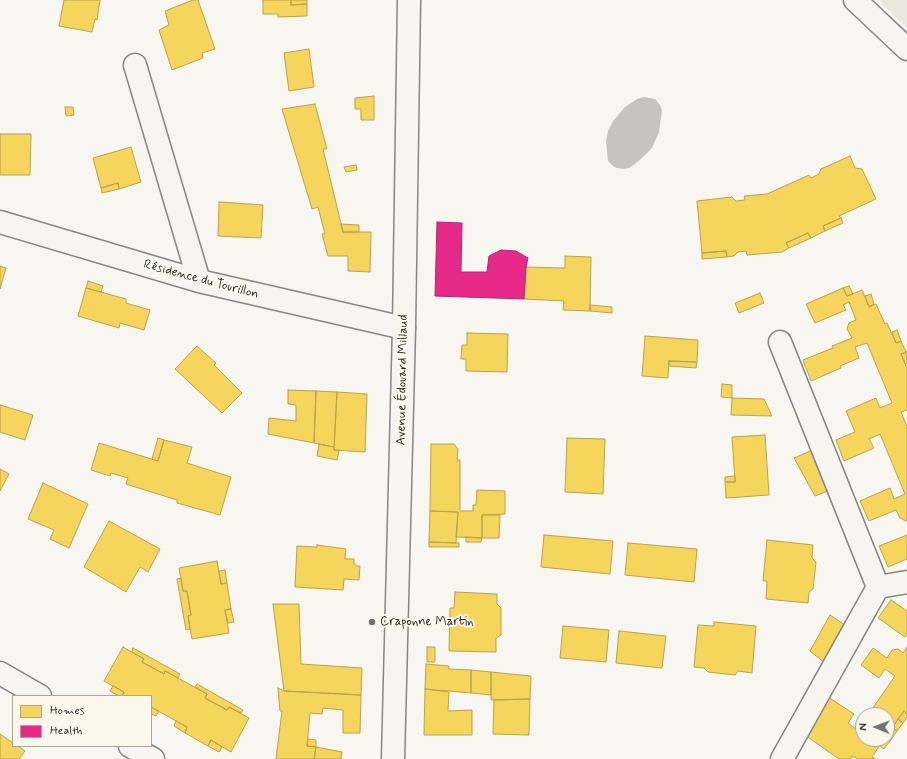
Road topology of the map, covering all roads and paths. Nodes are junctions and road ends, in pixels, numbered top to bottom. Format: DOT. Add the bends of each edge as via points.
graph roads {
  1 [pos="410,0"];
  2 [pos="856,0"];
  3 [pos="907,49"];
  4 [pos="135,65"];
  5 [pos="0,222"];
  6 [pos="199,281"];
  7 [pos="404,328"];
  8 [pos="780,342"];
  9 [pos="907,582"];
  10 [pos="878,587"];
  11 [pos="0,673"];
  12 [pos="38,695"];
  13 [pos="132,747"];
  14 [pos="153,759"];
  15 [pos="393,759"];
  16 [pos="782,759"];
  1 -- 7 [label="main road, Avenue Édouard Millaud"];
  2 -- 3 [label="main road"];
  4 -- 6 [label="main road"];
  5 -- 6 [label="main road, Résidence du Tourillon"];
  6 -- 7 [label="main road, Résidence du Tourillon"];
  7 -- 15 [label="main road, Avenue Édouard Millaud"];
  8 -- 10 [label="main road"];
  9 -- 10 [label="main road"];
  10 -- 16 [label="main road"];
  11 -- 12 [label="main road"];
  13 -- 14 [label="main road"];
}
